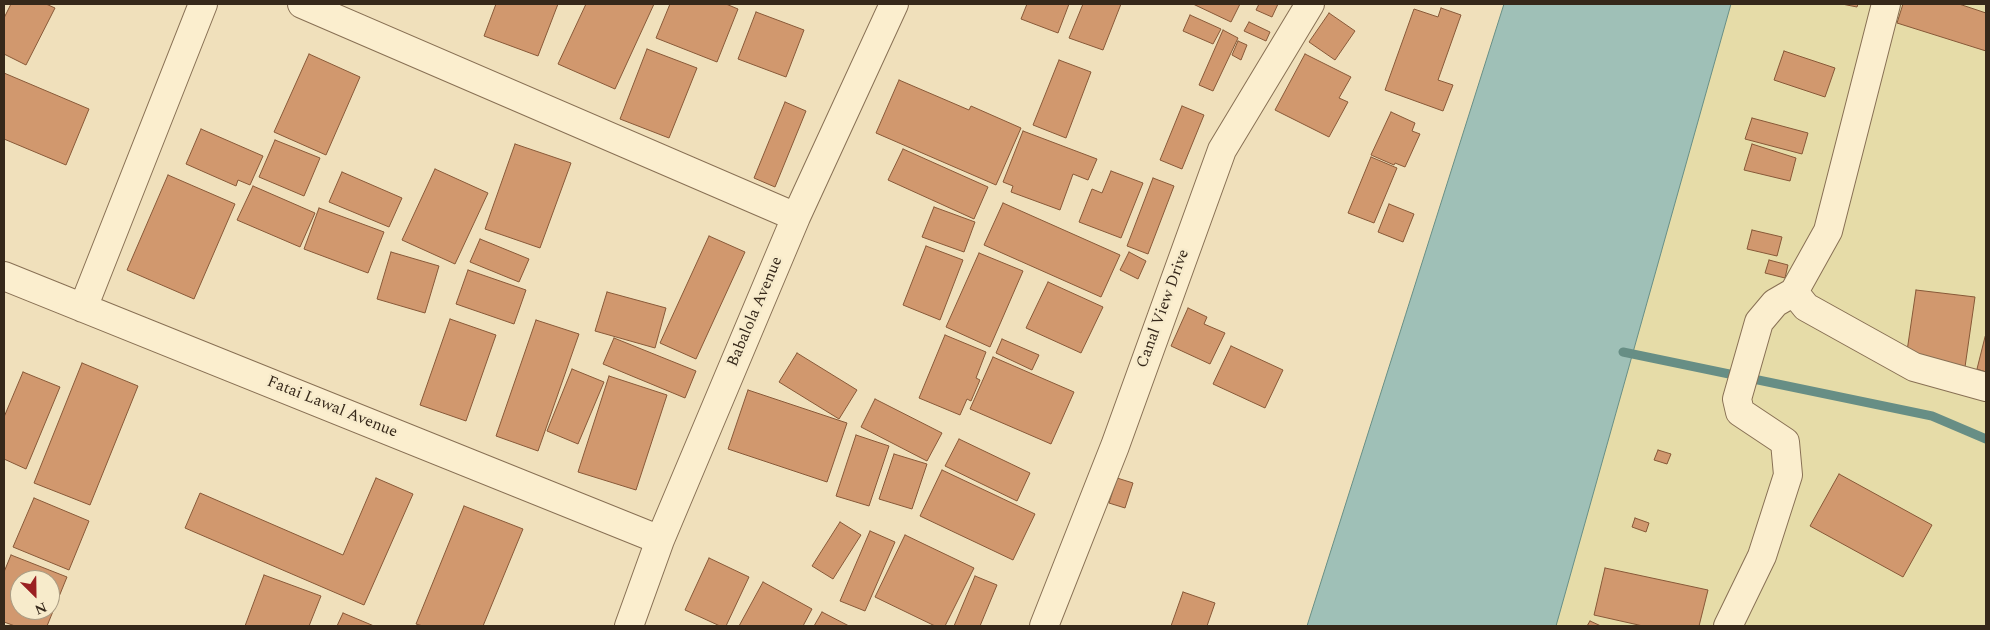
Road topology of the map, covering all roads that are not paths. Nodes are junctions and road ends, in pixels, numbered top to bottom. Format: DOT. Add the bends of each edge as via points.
graph roads {
  1 [pos="203,4"];
  2 [pos="302,4"];
  3 [pos="894,4"];
  4 [pos="1310,4"];
  5 [pos="1886,4"];
  6 [pos="796,217"];
  7 [pos="4,276"];
  8 [pos="1794,292"];
  9 [pos="83,308"];
  10 [pos="1986,387"];
  11 [pos="660,540"];
  12 [pos="629,626"];
  13 [pos="1044,626"];
  14 [pos="1728,626"];
  1 -- 9 [label="street"];
  2 -- 6 [label="street"];
  3 -- 6 [label="street, Babalola Avenue"];
  4 -- 13 [label="street, Canal View Drive" via="1222,150 1114,446"];
  5 -- 8 [label="street" via="1828,231"];
  6 -- 11 [label="street, Babalola Avenue"];
  7 -- 9 [label="street, Fatai Lawal Avenue"];
  8 -- 10 [label="street" via="1806,307 1914,367"];
  8 -- 14 [label="street" via="1775,303 1758,322 1737,399 1740,412 1785,442 1788,475 1762,556"];
  9 -- 11 [label="street, Fatai Lawal Avenue"];
  11 -- 12 [label="street, Babalola Avenue"];
}
